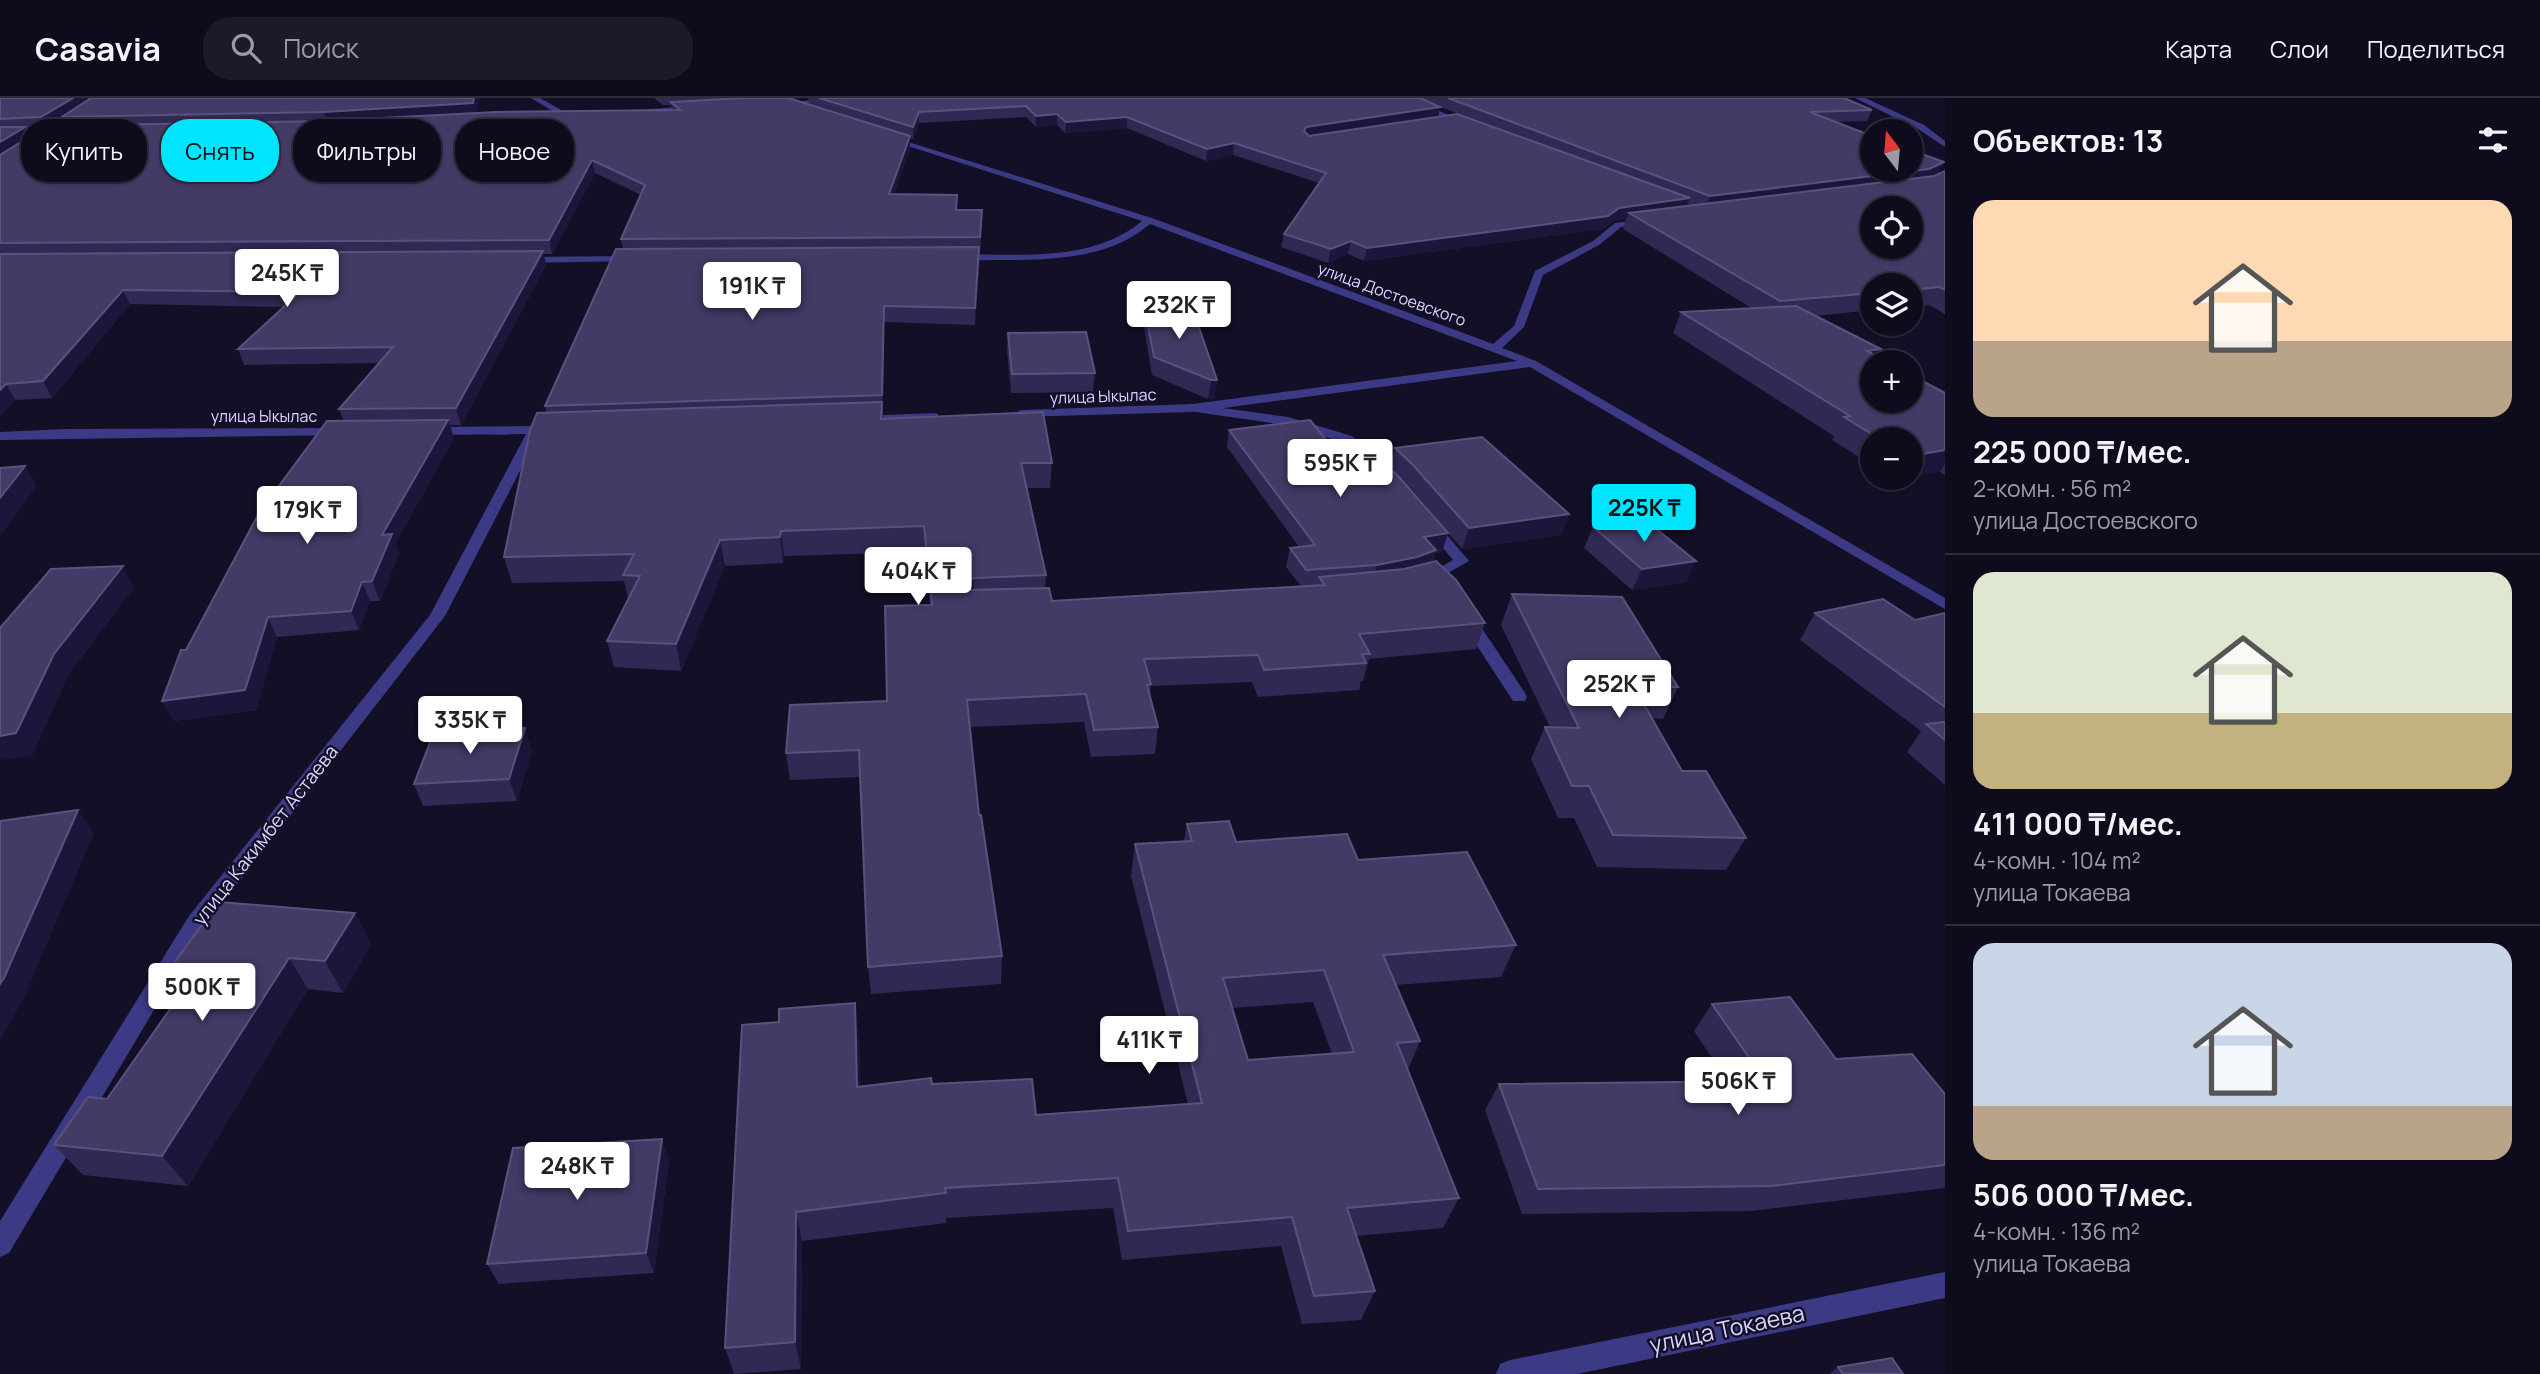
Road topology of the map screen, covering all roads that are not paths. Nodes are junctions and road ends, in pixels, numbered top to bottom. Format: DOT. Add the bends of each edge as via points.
graph roads {
  1 [pos="106,98"];
  2 [pos="535,98"];
  3 [pos="857,98"];
  4 [pos="1404,98"];
  5 [pos="1859,98"];
  6 [pos="786,103"];
  7 [pos="772,104"];
  8 [pos="703,107"];
  9 [pos="620,111"];
  10 [pos="812,112"];
  11 [pos="578,113"];
  12 [pos="564,114"];
  13 [pos="550,115"];
  14 [pos="73,119"];
  15 [pos="1456,120"];
  16 [pos="1443,122"];
  17 [pos="1469,125"];
  18 [pos="877,132"];
  19 [pos="1945,145"];
  20 [pos="21,152"];
  21 [pos="0,166"];
  22 [pos="1149,220"];
  23 [pos="1655,220"];
  24 [pos="943,257"];
  25 [pos="652,259"];
  26 [pos="513,260"];
  27 [pos="1494,349"];
  28 [pos="1532,363"];
  29 [pos="1193,408"];
  30 [pos="1015,414"];
  31 [pos="946,417"];
  32 [pos="850,420"];
  33 [pos="561,430"];
  34 [pos="410,431"];
  35 [pos="534,431"];
  36 [pos="355,432"];
  37 [pos="0,436"];
  38 [pos="1392,481"];
  39 [pos="1419,510"];
  40 [pos="1408,585"];
  41 [pos="1455,602"];
  42 [pos="1945,604"];
  43 [pos="1519,696"];
  44 [pos="0,1244"];
  45 [pos="1945,1285"];
  46 [pos="1510,1374"];
  1 -- 14 [label="street"];
  2 -- 12 [label="street"];
  3 -- 6 [label="street"];
  4 -- 15 [label="street"];
  5 -- 19 [label="street" via="1921,127"];
  6 -- 7 [label="street"];
  6 -- 10 [label="street"];
  8 -- 9 [label="street"];
  11 -- 12 [label="street"];
  12 -- 13 [label="street"];
  15 -- 16 [label="street"];
  15 -- 17 [label="street"];
  18 -- 22 [label="street, улица Достоевского"];
  20 -- 21 [label="street"];
  22 -- 24 [label="street" via="1136,234 1068,256"];
  22 -- 27 [label="street, улица Достоевского"];
  23 -- 27 [label="street" via="1618,225 1596,243 1539,273 1519,327"];
  25 -- 26 [label="street"];
  27 -- 28 [label="street, улица Достоевского"];
  28 -- 29 [label="street, улица Ыкылас"];
  28 -- 42 [label="street, улица Достоевского"];
  29 -- 30 [label="street, улица Ыкылас"];
  29 -- 38 [label="street" via="1288,421 1347,439"];
  31 -- 32 [label="street"];
  33 -- 35 [label="street"];
  34 -- 35 [label="street"];
  35 -- 44 [label="street, улица Какимбет Астаева" via="437,616 196,922"];
  36 -- 37 [label="street, улица Ыкылас"];
  39 -- 40 [label="street" via="1462,561 1436,583"];
  41 -- 43 [label="street"];
  45 -- 46 [label="street, улица Токаева"];
}
